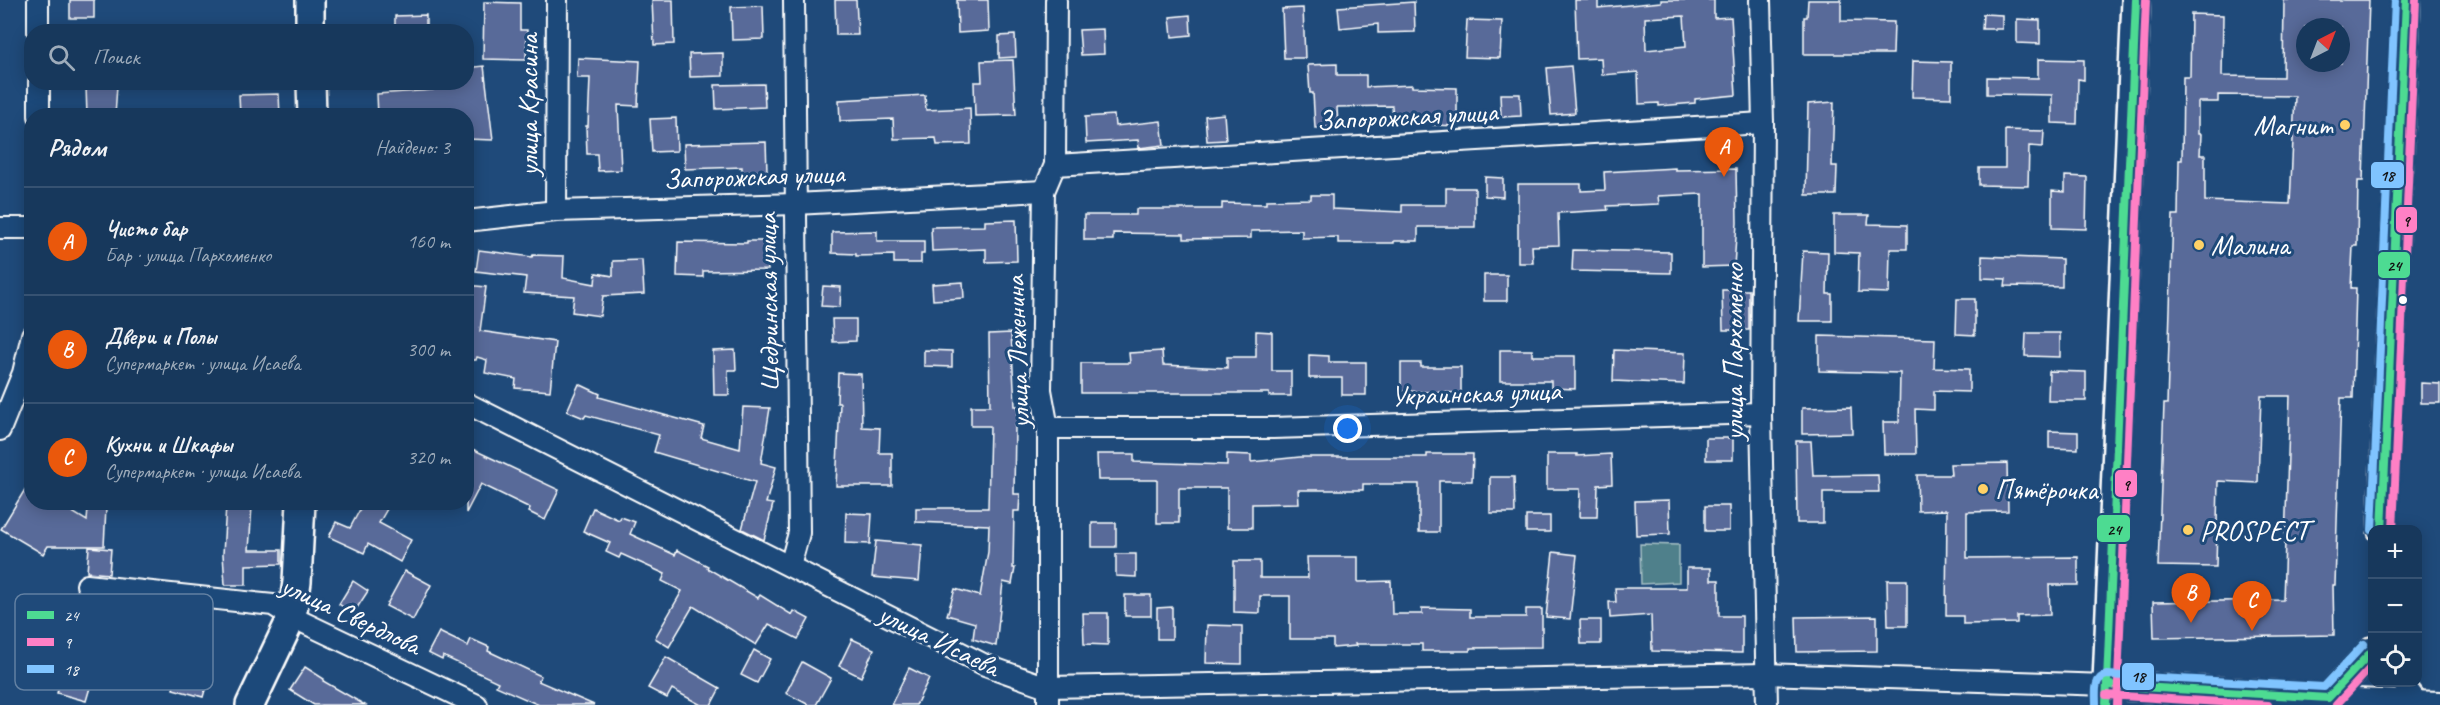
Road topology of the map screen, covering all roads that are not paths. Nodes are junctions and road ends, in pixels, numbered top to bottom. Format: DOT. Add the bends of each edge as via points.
graph roads {
  1 [pos="38,0"];
  2 [pos="310,0"];
  3 [pos="557,0"];
  4 [pos="794,0"];
  5 [pos="1056,0"];
  6 [pos="1760,0"];
  7 [pos="2136,0"];
  8 [pos="2406,0"];
  9 [pos="38,24"];
  10 [pos="310,24"];
  11 [pos="39,90"];
  12 [pos="311,90"];
  13 [pos="39,108"];
  14 [pos="312,108"];
  15 [pos="1763,123"];
  16 [pos="1055,165"];
  17 [pos="1044,191"];
  18 [pos="795,204"];
  19 [pos="556,211"];
  20 [pos="474,220"];
  21 [pos="0,228"];
  22 [pos="24,228"];
  23 [pos="24,369"];
  24 [pos="474,407"];
  25 [pos="1761,413"];
  26 [pos="1048,428"];
  27 [pos="0,430"];
  28 [pos="301,510"];
  29 [pos="2382,525"];
  30 [pos="790,566"];
  31 [pos="87,585"];
  32 [pos="171,594"];
  33 [pos="213,599"];
  34 [pos="292,617"];
  35 [pos="2368,656"];
  36 [pos="1766,674"];
  37 [pos="2406,687"];
  38 [pos="2106,695"];
  39 [pos="1048,696"];
  40 [pos="2328,698"];
  41 [pos="2415,699"];
  42 [pos="2440,702"];
  43 [pos="250,705"];
  44 [pos="477,705"];
  45 [pos="1767,705"];
  1 -- 9 [label="street"];
  2 -- 10 [label="street"];
  3 -- 19 [label="street, улица Красина"];
  4 -- 18 [label="street, Щедринская улица"];
  5 -- 16 [label="street, улица Леженина"];
  6 -- 15 [label="street, улица Пархоменко"];
  7 -- 38 [label="street"];
  8 -- 29 [label="street"];
  11 -- 13 [label="street"];
  12 -- 14 [label="street"];
  15 -- 16 [label="street, Запорожская улица"];
  15 -- 25 [label="street, улица Пархоменко"];
  16 -- 17 [label="street, улица Леженина"];
  17 -- 18 [label="street, Запорожская улица"];
  17 -- 26 [label="street, улица Леженина" via="1041,390"];
  18 -- 19 [label="street, Запорожская улица"];
  18 -- 30 [label="street, Щедринская улица" via="799,534"];
  19 -- 20 [label="street, Запорожская улица"];
  21 -- 22 [label="street"];
  23 -- 27 [label="street"];
  24 -- 30 [label="street, улица Исаева"];
  25 -- 26 [label="street, Украинская улица" via="1273,428"];
  25 -- 36 [label="street, улица Пархоменко"];
  26 -- 39 [label="street, улица Леженина"];
  28 -- 34 [label="street"];
  30 -- 39 [label="street, улица Исаева"];
  31 -- 32 [label="street, улица Свердлова"];
  33 -- 34 [label="street, улица Свердлова" via="273,605"];
  34 -- 43 [label="street"];
  34 -- 44 [label="street, улица Свердлова"];
  35 -- 40 [label="street"];
  36 -- 38 [label="street, улица Исаева"];
  36 -- 39 [label="street, улица Исаева"];
  36 -- 45 [label="street, улица Пархоменко"];
  37 -- 41 [label="street"];
  38 -- 40 [label="street, улица Исаева"];
  40 -- 41 [label="street"];
  41 -- 42 [label="street"];
}
